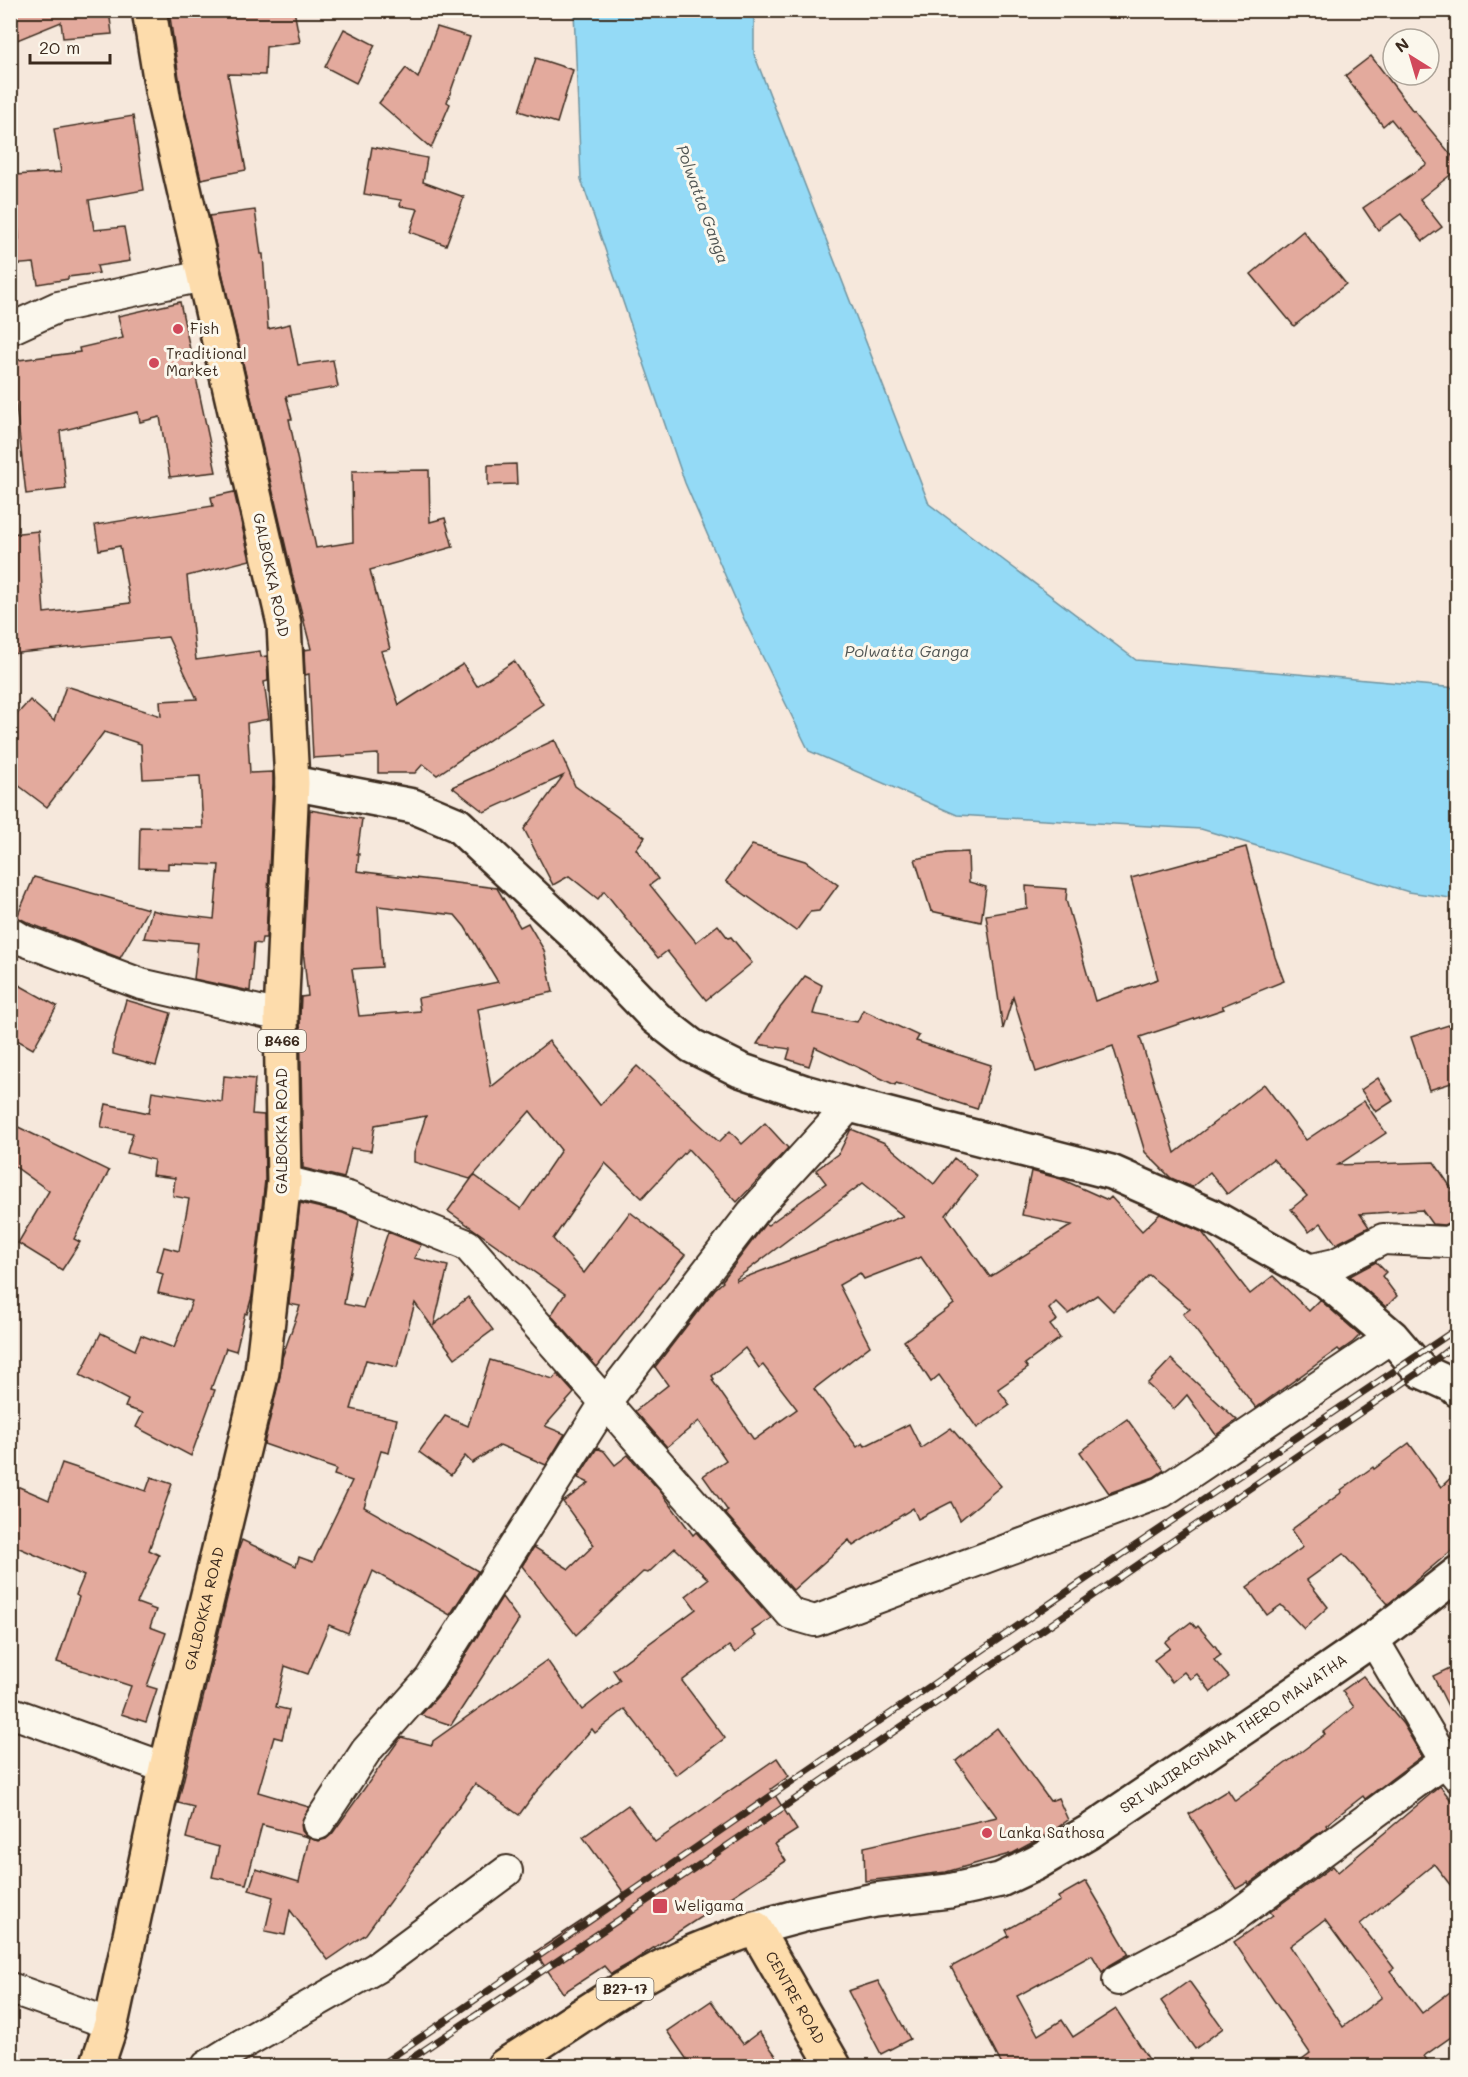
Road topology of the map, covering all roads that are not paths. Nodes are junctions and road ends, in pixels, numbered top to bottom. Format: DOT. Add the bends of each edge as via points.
graph roads {
  1 [pos="149,10"];
  2 [pos="203,276"];
  3 [pos="10,329"];
  4 [pos="292,783"];
  5 [pos="15,940"];
  6 [pos="281,1017"];
  7 [pos="850,1105"];
  8 [pos="284,1181"];
  9 [pos="1458,1236"];
  10 [pos="1308,1270"];
  11 [pos="1392,1338"];
  12 [pos="1456,1387"];
  13 [pos="605,1403"];
  14 [pos="1458,1574"];
  15 [pos="1373,1639"];
  16 [pos="10,1712"];
  17 [pos="166,1768"];
  18 [pos="1451,1769"];
  19 [pos="318,1824"];
  20 [pos="507,1871"];
  21 [pos="755,1928"];
  22 [pos="1118,1980"];
  23 [pos="10,1988"];
  24 [pos="111,2024"];
  25 [pos="97,2067"];
  26 [pos="207,2067"];
  27 [pos="504,2067"];
  28 [pos="834,2067"];
  1 -- 2 [label="main road, GALBOKKA ROAD / B466" via="164,102"];
  2 -- 3 [label="street" via="58,307"];
  2 -- 4 [label="main road, GALBOKKA ROAD / B466" via="284,624"];
  4 -- 6 [label="main road, GALBOKKA ROAD / B466"];
  4 -- 7 [label="main road" via="413,806 459,825 656,1017 692,1046 740,1070"];
  5 -- 6 [label="street" via="141,984"];
  6 -- 8 [label="main road, GALBOKKA ROAD / B466"];
  7 -- 10 [label="main road" via="1111,1172 1211,1216"];
  7 -- 13 [label="street" via="752,1213"];
  8 -- 13 [label="street" via="348,1197 467,1245"];
  8 -- 17 [label="main road, GALBOKKA ROAD / B466" via="262,1372"];
  9 -- 10 [label="street" via="1448,1242 1383,1239 1335,1264"];
  10 -- 11 [label="main road" via="1328,1282"];
  11 -- 12 [label="main road" via="1421,1371"];
  11 -- 13 [label="street" via="1162,1492 815,1621 791,1614"];
  13 -- 19 [label="street" via="430,1679 366,1751"];
  14 -- 15 [label="main road, SRI VAJIRAGNANA THERO MAWATHA"];
  15 -- 18 [label="street"];
  15 -- 21 [label="main road, SRI VAJIRAGNANA THERO MAWATHA" via="1089,1832 1000,1880 875,1900"];
  16 -- 17 [label="street"];
  17 -- 24 [label="main road, GALBOKKA ROAD / B466"];
  18 -- 22 [label="street" via="1230,1920"];
  20 -- 26 [label="street" via="376,1968"];
  21 -- 27 [label="main road, B27-17" via="677,1959"];
  21 -- 28 [label="main road, CENTRE ROAD"];
  23 -- 24 [label="street"];
  24 -- 25 [label="main road, GALBOKKA ROAD / B466"];
}
